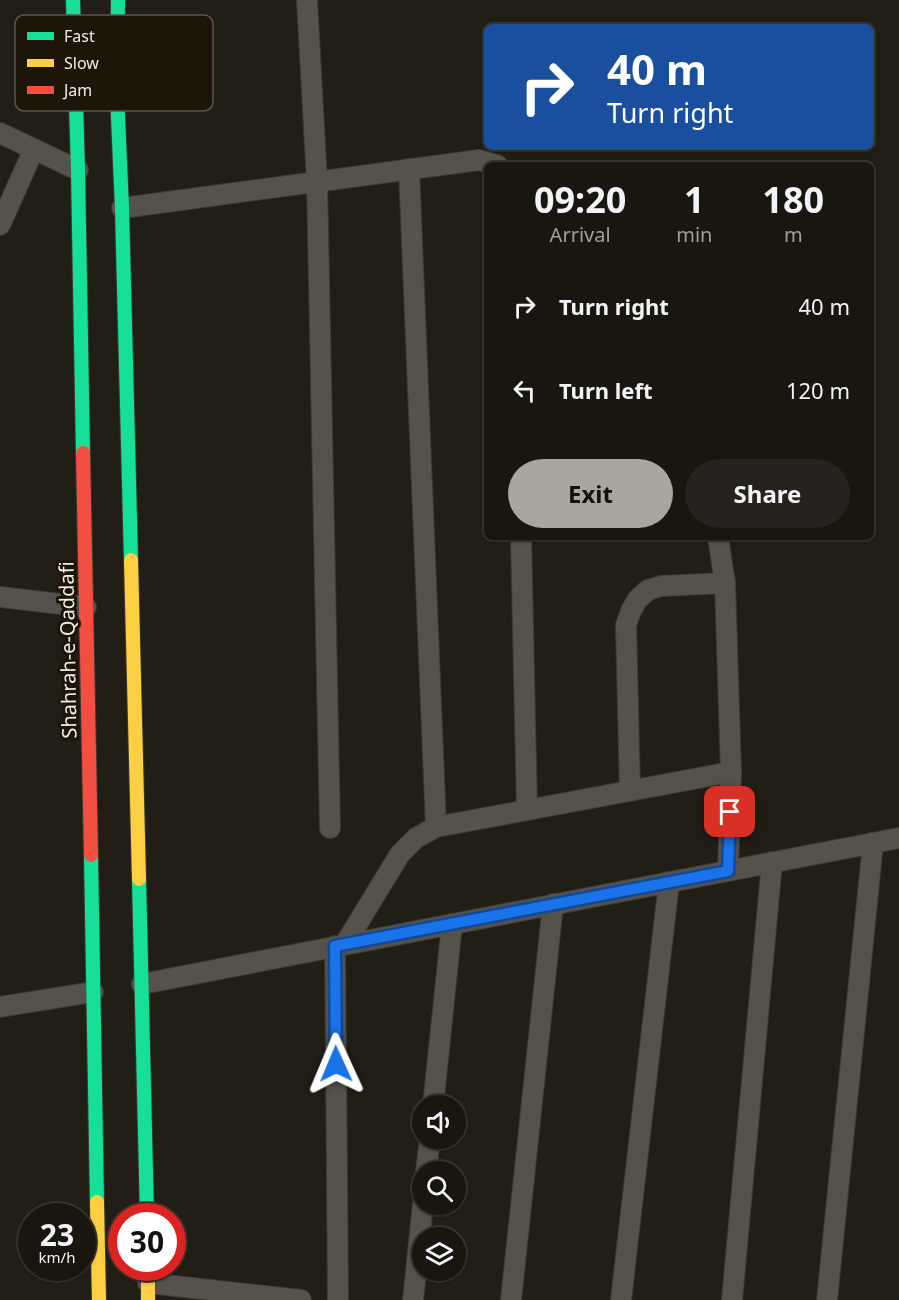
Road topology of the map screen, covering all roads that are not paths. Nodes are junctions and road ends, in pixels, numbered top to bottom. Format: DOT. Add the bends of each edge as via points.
graph roads {
  1 [pos="73,0"];
  2 [pos="118,0"];
  3 [pos="307,0"];
  4 [pos="73,15"];
  5 [pos="118,15"];
  6 [pos="76,111"];
  7 [pos="118,111"];
  8 [pos="0,133"];
  9 [pos="34,149"];
  10 [pos="486,162"];
  11 [pos="409,169"];
  12 [pos="78,170"];
  13 [pos="317,182"];
  14 [pos="122,208"];
  15 [pos="0,225"];
  16 [pos="521,540"];
  17 [pos="718,540"];
  18 [pos="725,583"];
  19 [pos="0,597"];
  20 [pos="86,607"];
  21 [pos="731,772"];
  22 [pos="630,791"];
  23 [pos="527,810"];
  24 [pos="330,828"];
  25 [pos="436,828"];
  26 [pos="899,838"];
  27 [pos="873,843"];
  28 [pos="772,862"];
  29 [pos="728,871"];
  30 [pos="669,882"];
  31 [pos="553,904"];
  32 [pos="452,924"];
  33 [pos="340,945"];
  34 [pos="142,984"];
  35 [pos="93,992"];
  36 [pos="0,1007"];
  37 [pos="434,1095"];
  38 [pos="147,1203"];
  39 [pos="422,1215"];
  40 [pos="148,1284"];
  41 [pos="99,1300"];
  42 [pos="301,1300"];
  43 [pos="338,1300"];
  44 [pos="413,1300"];
  45 [pos="511,1300"];
  46 [pos="621,1300"];
  47 [pos="732,1300"];
  48 [pos="828,1300"];
  1 -- 4 [label="main road, Shahrah-e-Qaddafi"];
  2 -- 5 [label="main road"];
  3 -- 13 [label="street"];
  6 -- 12 [label="main road, Shahrah-e-Qaddafi"];
  7 -- 14 [label="main road"];
  8 -- 9 [label="street"];
  9 -- 12 [label="street"];
  9 -- 15 [label="street"];
  10 -- 11 [label="street"];
  11 -- 13 [label="street"];
  11 -- 25 [label="street"];
  12 -- 20 [label="main road, Shahrah-e-Qaddafi"];
  13 -- 14 [label="street"];
  13 -- 24 [label="street"];
  14 -- 34 [label="main road"];
  16 -- 23 [label="street"];
  17 -- 18 [label="street"];
  18 -- 21 [label="street"];
  18 -- 22 [label="street" via="660,586 648,590 631,611 626,625"];
  19 -- 20 [label="street"];
  20 -- 35 [label="main road, Shahrah-e-Qaddafi"];
  21 -- 22 [label="street"];
  21 -- 29 [label="street"];
  22 -- 23 [label="street"];
  23 -- 25 [label="street"];
  25 -- 33 [label="street" via="416,838 400,854"];
  26 -- 27 [label="street"];
  27 -- 28 [label="street"];
  27 -- 48 [label="street"];
  28 -- 29 [label="street"];
  28 -- 47 [label="street"];
  29 -- 30 [label="street"];
  30 -- 31 [label="street"];
  30 -- 46 [label="street"];
  31 -- 32 [label="street"];
  31 -- 45 [label="street"];
  32 -- 33 [label="street"];
  32 -- 37 [label="street"];
  33 -- 34 [label="street"];
  33 -- 43 [label="street"];
  34 -- 38 [label="main road"];
  35 -- 36 [label="street"];
  35 -- 41 [label="main road, Shahrah-e-Qaddafi"];
  39 -- 44 [label="street"];
  40 -- 42 [label="street"];
}
